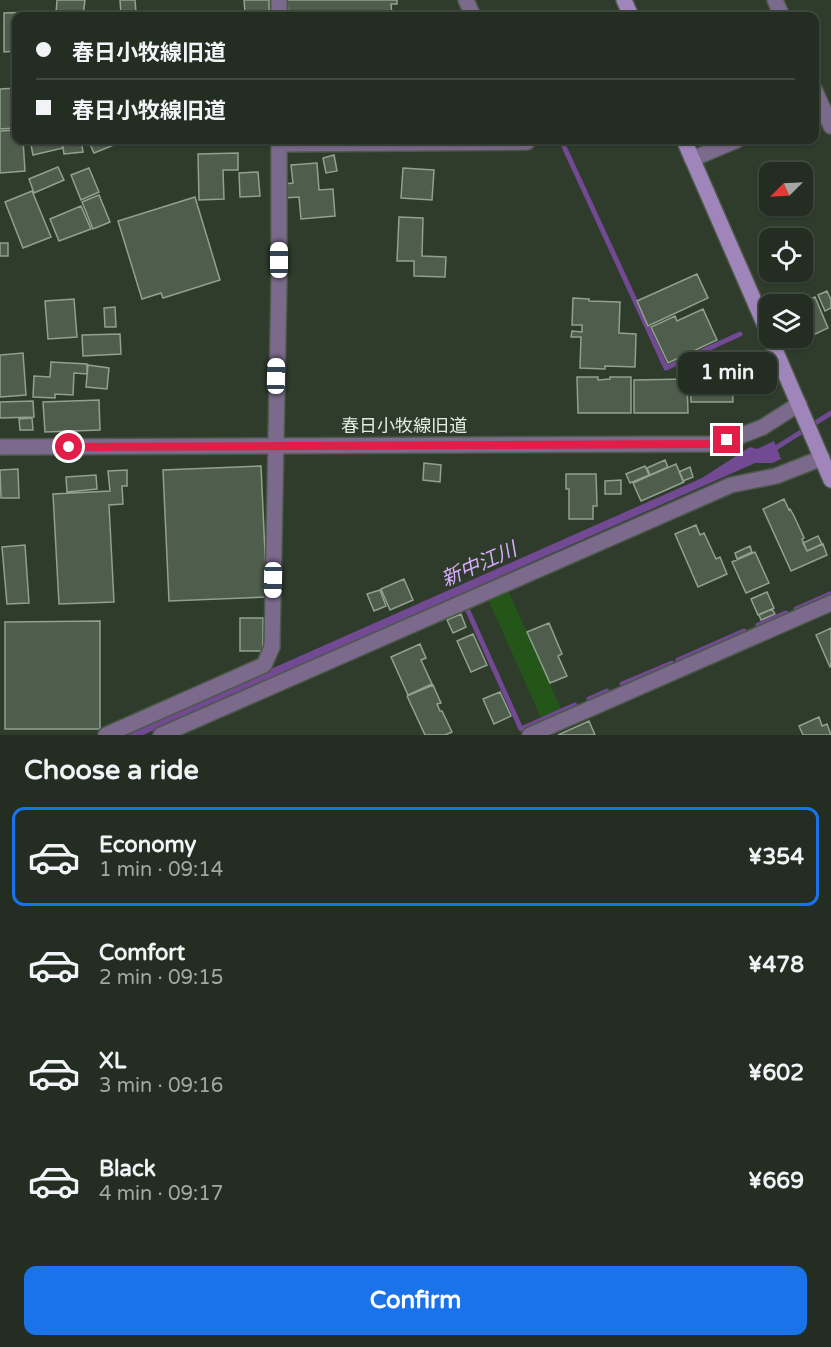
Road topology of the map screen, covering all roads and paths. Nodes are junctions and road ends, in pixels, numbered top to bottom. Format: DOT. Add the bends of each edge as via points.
graph roads {
  1 [pos="820,99"];
  2 [pos="831,126"];
  3 [pos="279,144"];
  4 [pos="686,144"];
  5 [pos="728,144"];
  6 [pos="692,159"];
  7 [pos="759,312"];
  8 [pos="775,348"];
  9 [pos="800,408"];
  10 [pos="275,446"];
  11 [pos="0,447"];
  12 [pos="822,458"];
  13 [pos="831,480"];
  14 [pos="831,603"];
  15 [pos="168,725"];
  16 [pos="106,735"];
  17 [pos="530,735"];
  1 -- 2 [label="street"];
  3 -- 10 [label="street"];
  4 -- 6 [label="main road"];
  5 -- 6 [label="street"];
  6 -- 7 [label="main road"];
  8 -- 9 [label="main road"];
  9 -- 10 [label="street, 春日小牧線旧道" via="764,427 713,444"];
  9 -- 12 [label="main road"];
  10 -- 11 [label="street, 春日小牧線旧道"];
  10 -- 15 [label="street" via="272,647 264,665"];
  12 -- 13 [label="main road"];
  12 -- 15 [label="street" via="776,476 731,484"];
  14 -- 17 [label="street"];
  15 -- 16 [label="street"];
}
